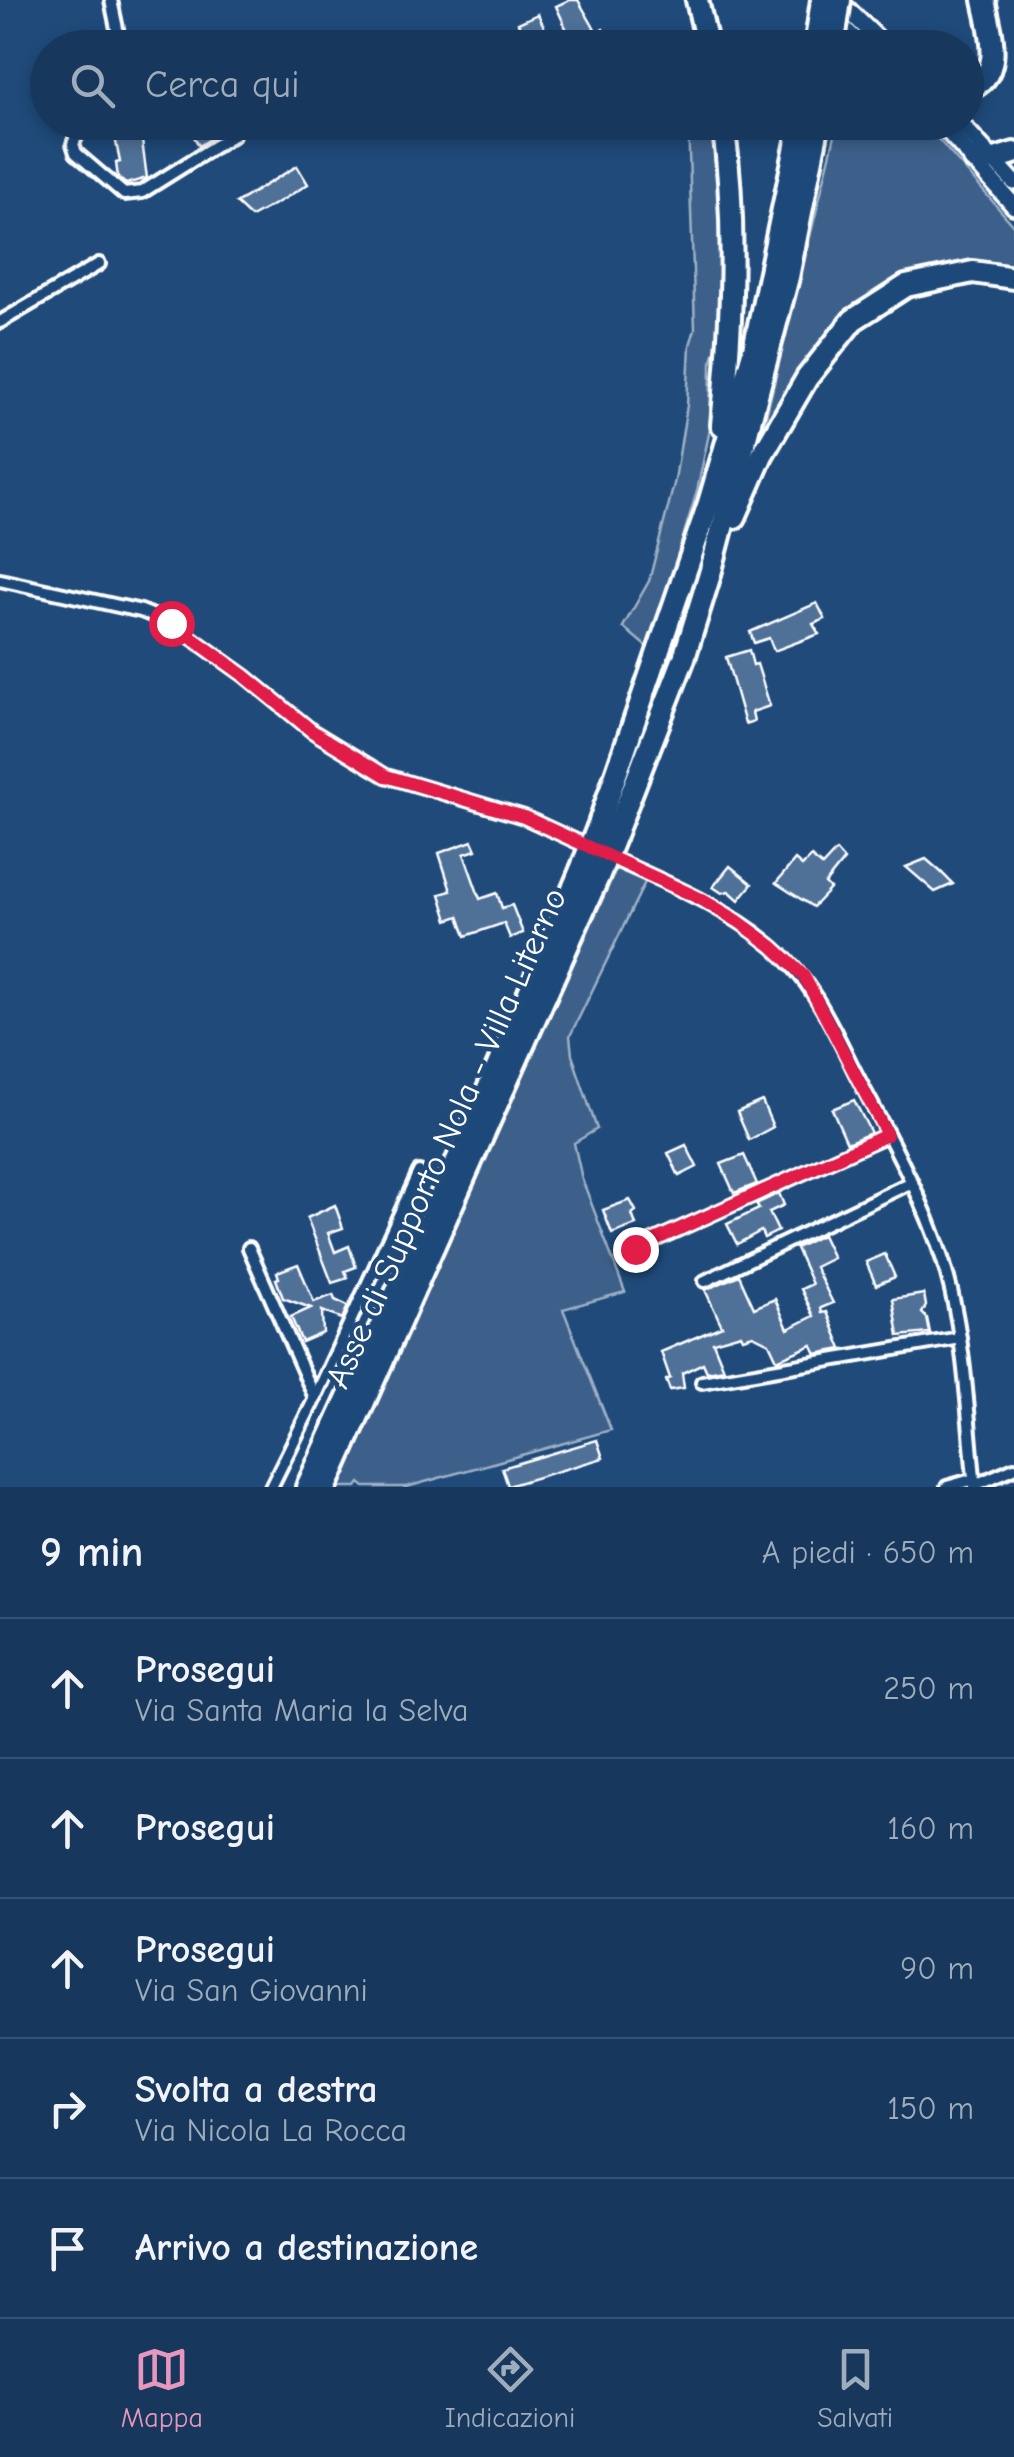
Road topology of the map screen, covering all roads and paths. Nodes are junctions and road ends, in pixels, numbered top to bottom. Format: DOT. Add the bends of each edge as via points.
graph roads {
  1 [pos="111,0"];
  2 [pos="697,0"];
  3 [pos="818,0"];
  4 [pos="839,0"];
  5 [pos="984,0"];
  6 [pos="117,30"];
  7 [pos="704,30"];
  8 [pos="816,30"];
  9 [pos="835,30"];
  10 [pos="847,30"];
  11 [pos="869,30"];
  12 [pos="984,80"];
  13 [pos="75,140"];
  14 [pos="226,140"];
  15 [pos="724,140"];
  16 [pos="797,140"];
  17 [pos="815,140"];
  18 [pos="961,140"];
  19 [pos="971,140"];
  20 [pos="1014,153"];
  21 [pos="983,159"];
  22 [pos="1014,182"];
  23 [pos="1014,206"];
  24 [pos="99,264"];
  25 [pos="1014,278"];
  26 [pos="0,322"];
  27 [pos="709,503"];
  28 [pos="710,574"];
  29 [pos="0,580"];
  30 [pos="607,832"];
  31 [pos="589,874"];
  32 [pos="887,1135"];
  33 [pos="418,1172"];
  34 [pos="912,1182"];
  35 [pos="249,1248"];
  36 [pos="635,1249"];
  37 [pos="705,1281"];
  38 [pos="960,1338"];
  39 [pos="702,1382"];
  40 [pos="315,1398"];
  41 [pos="1014,1468"];
  42 [pos="975,1484"];
  43 [pos="271,1487"];
  44 [pos="308,1487"];
  45 [pos="326,1487"];
  46 [pos="948,1487"];
  1 -- 6 [label="street"];
  2 -- 7 [label="highway"];
  3 -- 8 [label="highway, bridge"];
  3 -- 10 [label="main road"];
  4 -- 9 [label="highway, bridge"];
  4 -- 11 [label="main road"];
  5 -- 12 [label="highway" via="994,53"];
  13 -- 14 [label="street" via="76,153 132,196"];
  15 -- 27 [label="highway" via="733,304"];
  16 -- 27 [label="highway, Asse di Supporto Nola - Villa Literno" via="754,349"];
  17 -- 28 [label="highway, Asse di Supporto Nola - Villa Literno" via="788,277"];
  18 -- 21 [label="main road"];
  19 -- 21 [label="main road"];
  20 -- 21 [label="highway"];
  21 -- 22 [label="main road"];
  21 -- 23 [label="main road"];
  24 -- 26 [label="street"];
  25 -- 28 [label="highway" via="973,272 906,286 852,320 807,378 762,454"];
  27 -- 30 [label="highway, Asse di Supporto Nola - Villa Literno" via="642,699"];
  28 -- 30 [label="highway, Asse di Supporto Nola - Villa Literno" via="664,712"];
  29 -- 32 [label="street" via="171,623 312,731 386,776 524,817 738,921 804,976"];
  30 -- 31 [label="highway, Asse di Supporto Nola - Villa Literno, bridge"];
  31 -- 44 [label="highway, Asse di Supporto Nola - Villa Literno"];
  31 -- 45 [label="highway, Asse di Supporto Nola - Villa Literno"];
  32 -- 34 [label="street"];
  32 -- 36 [label="street"];
  33 -- 40 [label="street"];
  34 -- 37 [label="street"];
  34 -- 38 [label="street" via="951,1288"];
  35 -- 40 [label="street"];
  38 -- 39 [label="street"];
  38 -- 42 [label="street"];
  40 -- 43 [label="street"];
  41 -- 42 [label="street"];
  42 -- 46 [label="street"];
}
